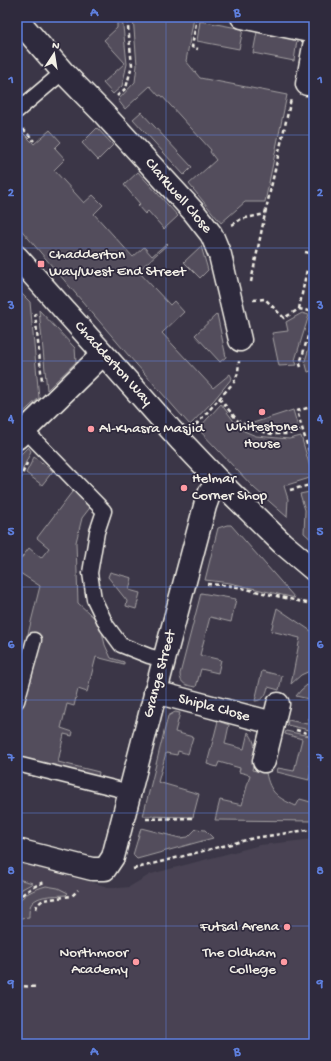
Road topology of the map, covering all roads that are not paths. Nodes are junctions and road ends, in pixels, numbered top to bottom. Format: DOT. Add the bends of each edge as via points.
graph roads {
  1 [pos="242,17"];
  2 [pos="17,19"];
  3 [pos="314,32"];
  4 [pos="314,46"];
  5 [pos="63,72"];
  6 [pos="299,90"];
  7 [pos="17,111"];
  8 [pos="17,257"];
  9 [pos="240,340"];
  10 [pos="104,354"];
  11 [pos="21,434"];
  12 [pos="220,482"];
  13 [pos="314,570"];
  14 [pos="34,640"];
  15 [pos="164,660"];
  16 [pos="155,692"];
  17 [pos="17,701"];
  18 [pos="264,761"];
  19 [pos="17,764"];
  20 [pos="130,792"];
  21 [pos="17,850"];
  1 -- 3 [label="street"];
  2 -- 5 [label="street, Clarkwell Close"];
  4 -- 6 [label="street"];
  5 -- 7 [label="lane"];
  5 -- 9 [label="street, Clarkwell Close" via="193,211 213,238 220,255"];
  8 -- 10 [label="street, Chadderton Way"];
  10 -- 11 [label="street"];
  10 -- 12 [label="street, Chadderton Way"];
  11 -- 15 [label="lane" via="104,511 97,532 90,573 94,599 107,626 121,644"];
  12 -- 13 [label="street, Chadderton Way" via="282,543"];
  12 -- 15 [label="street, Grange Street" via="210,492 205,506"];
  14 -- 17 [label="lane"];
  15 -- 16 [label="street, Grange Street"];
  16 -- 18 [label="street, Shipla Close" via="280,719"];
  16 -- 20 [label="street, Grange Street"];
  19 -- 20 [label="lane"];
  20 -- 21 [label="street, Grange Street" via="113,858 104,868 92,869"];
}
